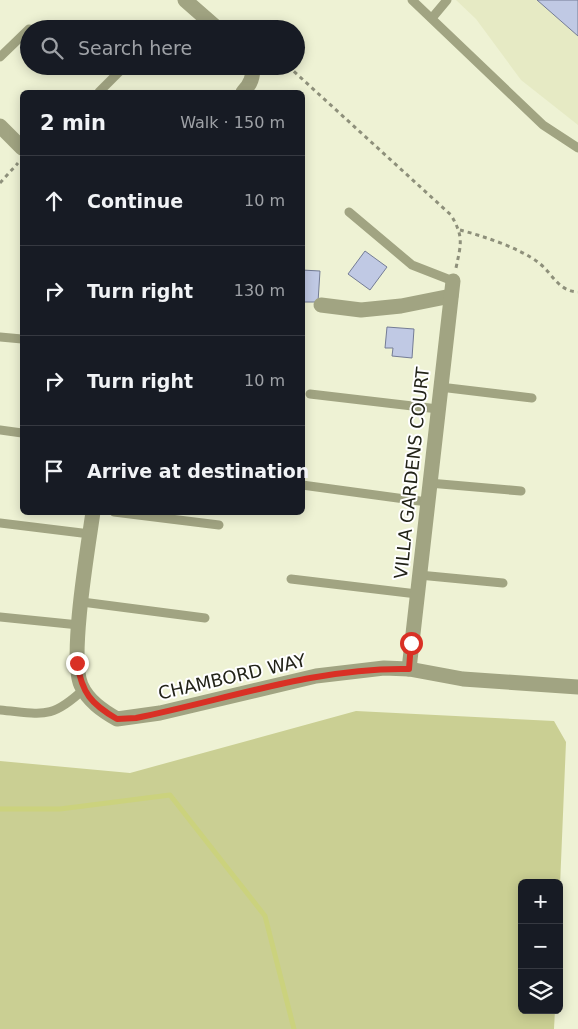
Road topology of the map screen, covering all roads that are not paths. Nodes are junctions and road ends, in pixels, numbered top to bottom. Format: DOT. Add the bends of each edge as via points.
graph roads {
  1 [pos="185,0"];
  2 [pos="412,0"];
  3 [pos="447,0"];
  4 [pos="432,18"];
  5 [pos="208,20"];
  6 [pos="20,38"];
  7 [pos="0,57"];
  8 [pos="116,75"];
  9 [pos="253,75"];
  10 [pos="101,90"];
  11 [pos="245,90"];
  12 [pos="0,126"];
  13 [pos="20,146"];
  14 [pos="578,148"];
  15 [pos="349,212"];
  16 [pos="452,289"];
  17 [pos="321,305"];
  18 [pos="0,337"];
  19 [pos="20,339"];
  20 [pos="440,388"];
  21 [pos="310,394"];
  22 [pos="532,398"];
  23 [pos="438,409"];
  24 [pos="0,430"];
  25 [pos="20,432"];
  26 [pos="429,483"];
  27 [pos="305,485"];
  28 [pos="521,491"];
  29 [pos="427,502"];
  30 [pos="93,515"];
  31 [pos="138,515"];
  32 [pos="0,523"];
  33 [pos="219,525"];
  34 [pos="90,534"];
  35 [pos="419,575"];
  36 [pos="291,579"];
  37 [pos="503,583"];
  38 [pos="417,594"];
  39 [pos="82,602"];
  40 [pos="0,616"];
  41 [pos="205,618"];
  42 [pos="79,625"];
  43 [pos="409,669"];
  44 [pos="578,687"];
  45 [pos="84,689"];
  46 [pos="0,710"];
  1 -- 5 [label="street"];
  2 -- 4 [label="lane"];
  3 -- 4 [label="lane"];
  4 -- 14 [label="lane" via="543,125"];
  6 -- 7 [label="lane"];
  8 -- 10 [label="lane"];
  9 -- 11 [label="street"];
  12 -- 13 [label="street"];
  15 -- 16 [label="lane" via="412,265"];
  16 -- 17 [label="street" via="401,306 361,310"];
  16 -- 20 [label="street, VILLA GARDENS COURT"];
  18 -- 19 [label="lane"];
  20 -- 22 [label="lane"];
  20 -- 23 [label="street, VILLA GARDENS COURT"];
  21 -- 23 [label="lane"];
  23 -- 26 [label="street, VILLA GARDENS COURT"];
  24 -- 25 [label="lane"];
  26 -- 28 [label="lane"];
  26 -- 29 [label="street, VILLA GARDENS COURT"];
  27 -- 29 [label="lane"];
  29 -- 35 [label="street, VILLA GARDENS COURT"];
  30 -- 34 [label="street, CHAMBORD WAY"];
  31 -- 33 [label="lane"];
  32 -- 34 [label="lane"];
  34 -- 39 [label="street, CHAMBORD WAY"];
  35 -- 37 [label="lane"];
  35 -- 38 [label="street, VILLA GARDENS COURT"];
  36 -- 38 [label="lane"];
  38 -- 43 [label="street, VILLA GARDENS COURT"];
  39 -- 41 [label="lane"];
  39 -- 42 [label="street, CHAMBORD WAY"];
  40 -- 42 [label="lane"];
  42 -- 45 [label="street, CHAMBORD WAY" via="77,663"];
  43 -- 44 [label="street, CHAMBORD WAY" via="463,680"];
  43 -- 45 [label="street, CHAMBORD WAY" via="384,668 316,676 126,719 117,719 103,711"];
  45 -- 46 [label="lane" via="65,707 53,712"];
}
